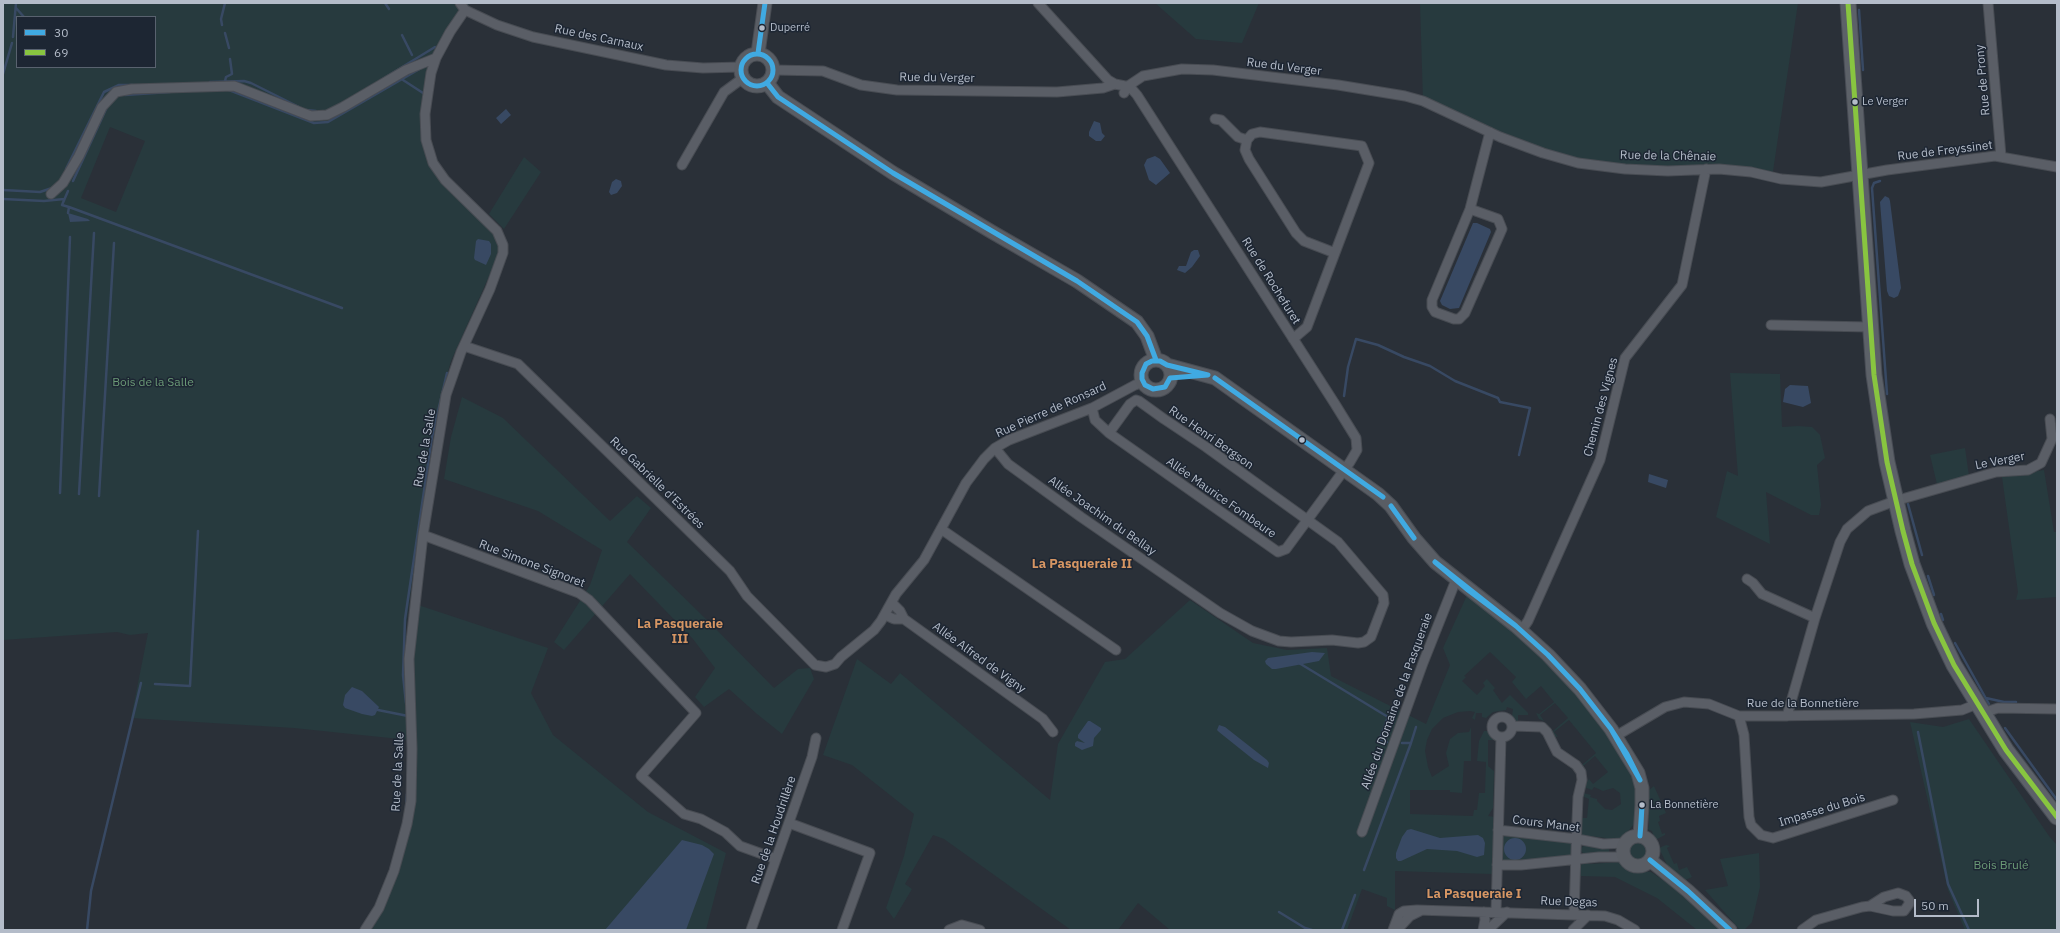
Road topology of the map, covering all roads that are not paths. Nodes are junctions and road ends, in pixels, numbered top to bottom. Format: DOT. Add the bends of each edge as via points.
graph roads {
  1 [pos="765,3"];
  2 [pos="1038,3"];
  3 [pos="1848,3"];
  4 [pos="1988,3"];
  5 [pos="463,6"];
  6 [pos="758,54"];
  7 [pos="436,58"];
  8 [pos="774,70"];
  9 [pos="1100,71"];
  10 [pos="742,73"];
  11 [pos="766,83"];
  12 [pos="1115,84"];
  13 [pos="1103,88"];
  14 [pos="1126,89"];
  15 [pos="1437,107"];
  16 [pos="1215,119"];
  17 [pos="1490,132"];
  18 [pos="1247,140"];
  19 [pos="2001,156"];
  20 [pos="682,165"];
  21 [pos="2057,167"];
  22 [pos="1706,169"];
  23 [pos="1860,175"];
  24 [pos="50,194"];
  25 [pos="1470,209"];
  26 [pos="1335,253"];
  27 [pos="1771,325"];
  28 [pos="1870,327"];
  29 [pos="1294,339"];
  30 [pos="464,346"];
  31 [pos="1161,363"];
  32 [pos="1208,375"];
  33 [pos="1170,378"];
  34 [pos="1143,382"];
  35 [pos="1092,408"];
  36 [pos="2050,419"];
  37 [pos="1109,433"];
  38 [pos="995,448"];
  39 [pos="1344,469"];
  40 [pos="1895,501"];
  41 [pos="1308,520"];
  42 [pos="941,529"];
  43 [pos="423,535"];
  44 [pos="1747,579"];
  45 [pos="1456,580"];
  46 [pos="892,603"];
  47 [pos="885,615"];
  48 [pos="1815,618"];
  49 [pos="904,619"];
  50 [pos="1522,631"];
  51 [pos="1116,650"];
  52 [pos="815,665"];
  53 [pos="1980,709"];
  54 [pos="2057,709"];
  55 [pos="1740,716"];
  56 [pos="1787,716"];
  57 [pos="1513,726"];
  58 [pos="1053,732"];
  59 [pos="1616,736"];
  60 [pos="1501,737"];
  61 [pos="816,738"];
  62 [pos="1893,800"];
  63 [pos="2057,817"];
  64 [pos="789,823"];
  65 [pos="1498,830"];
  66 [pos="1362,832"];
  67 [pos="1640,836"];
  68 [pos="1577,839"];
  69 [pos="1625,843"];
  70 [pos="1623,857"];
  71 [pos="776,859"];
  72 [pos="1576,860"];
  73 [pos="1650,860"];
  74 [pos="1497,865"];
  75 [pos="1870,906"];
  76 [pos="1484,912"];
  77 [pos="1496,912"];
  78 [pos="1507,912"];
  79 [pos="1570,914"];
  80 [pos="1588,915"];
  81 [pos="1402,918"];
  82 [pos="365,930"];
  83 [pos="751,930"];
  84 [pos="842,930"];
  85 [pos="949,930"];
  86 [pos="980,930"];
  87 [pos="1393,930"];
  88 [pos="1397,930"];
  89 [pos="1483,930"];
  90 [pos="1488,930"];
  91 [pos="1568,930"];
  92 [pos="1573,930"];
  93 [pos="1635,930"];
  94 [pos="1730,930"];
  95 [pos="1802,930"];
  1 -- 6 [label="street"];
  2 -- 9 [label="street"];
  3 -- 23 [label="main road"];
  4 -- 19 [label="street, Rue de Prony"];
  5 -- 7 [label="street, Rue de la Salle"];
  5 -- 10 [label="street, Rue des Carnaux" via="514,32 533,37 666,65"];
  6 -- 8 [label="street" via="767,57"];
  6 -- 10 [label="street" via="748,57"];
  7 -- 24 [label="street" via="406,70 334,113 323,116 303,113 234,86 132,89 116,92 102,107 64,183"];
  7 -- 30 [label="street, Rue de la Salle" via="425,114 426,140 433,164 445,180 497,231 503,245 501,260 490,289"];
  8 -- 11 [label="street"];
  8 -- 13 [label="street, Rue du Verger" via="823,71 861,85 898,90 1057,92"];
  9 -- 12 [label="street"];
  9 -- 13 [label="street" via="1104,78"];
  10 -- 11 [label="street" via="750,84 755,86"];
  10 -- 20 [label="street" via="724,92"];
  11 -- 31 [label="street" via="778,97 888,170 1077,281 1137,322"];
  12 -- 13 [label="street, Rue du Verger"];
  12 -- 14 [label="street, Rue du Verger"];
  13 -- 14 [label="street, Rue du Verger"];
  14 -- 15 [label="street, Rue du Verger" via="1144,76 1166,71 1213,70 1405,96"];
  14 -- 29 [label="street, Rue de Rochefuret" via="1134,91"];
  15 -- 17 [label="street, Rue de la Chênaie"];
  16 -- 18 [label="street" via="1221,120 1238,137"];
  17 -- 22 [label="street, Rue de la Chênaie" via="1543,153 1578,163 1647,170"];
  17 -- 25 [label="street"];
  18 -- 26 [label="street" via="1245,150 1249,159 1296,233 1304,240"];
  18 -- 26 [label="street" via="1252,134 1260,132 1362,146 1369,163"];
  19 -- 21 [label="street, Rue de Freyssinet"];
  19 -- 23 [label="street, Rue de Freyssinet"];
  22 -- 23 [label="street, Rue de la Chênaie" via="1751,172 1776,178 1821,182"];
  22 -- 50 [label="street, Chemin des Vignes" via="1682,285 1626,358 1600,460"];
  23 -- 28 [label="main road"];
  25 -- 25 [label="street" via="1432,304 1435,312 1454,319 1459,319 1465,313 1502,229 1498,219"];
  26 -- 29 [label="street" via="1307,327"];
  27 -- 28 [label="street"];
  28 -- 40 [label="main road" via="1879,422"];
  29 -- 39 [label="street, Rue de Rochefuret" via="1356,438 1356,453"];
  30 -- 43 [label="street, Rue de la Salle" via="446,395"];
  30 -- 52 [label="street, Rue Gabrielle d’Estrées" via="518,364 730,571 747,596"];
  31 -- 32 [label="street"];
  31 -- 33 [label="street" via="1170,369"];
  31 -- 34 [label="street" via="1149,362 1144,367"];
  32 -- 33 [label="street"];
  32 -- 39 [label="street"];
  33 -- 34 [label="street" via="1165,387 1158,389 1149,388"];
  34 -- 35 [label="street, Rue Pierre de Ronsard"];
  35 -- 37 [label="street, Allée Maurice Fombeure" via="1095,420"];
  35 -- 38 [label="street, Rue Pierre de Ronsard" via="1009,440"];
  36 -- 40 [label="street, Le Verger" via="2052,439 2041,463 2028,470 1996,472"];
  37 -- 41 [label="street, Allée Maurice Fombeure" via="1274,550 1280,552 1286,549"];
  37 -- 41 [label="street, Rue Henri Bergson" via="1130,404 1139,401"];
  38 -- 41 [label="street, Allée Joachim du Bellay" via="1014,468 1237,624 1279,641 1332,640 1358,643 1368,639 1384,604 1383,595 1343,546"];
  38 -- 42 [label="street, Rue Pierre de Ronsard" via="966,483"];
  39 -- 41 [label="street, Allée Maurice Fombeure"];
  39 -- 45 [label="street" via="1383,497 1429,555"];
  40 -- 48 [label="street, Le Verger" via="1868,511 1847,529 1840,542"];
  40 -- 53 [label="main road" via="1912,564 1934,623 1946,650"];
  42 -- 46 [label="street, Rue Pierre de Ronsard" via="924,560 896,594"];
  42 -- 51 [label="street"];
  43 -- 71 [label="street, Rue Simone Signoret" via="589,600 696,713 641,776 684,814 701,819 725,832 740,846"];
  43 -- 82 [label="street, Rue de la Salle" via="409,659 412,748 407,824 394,872 382,901"];
  44 -- 48 [label="street" via="1762,594"];
  45 -- 50 [label="street"];
  45 -- 66 [label="street, Allée du Domaine de la Pasqueraie"];
  46 -- 47 [label="street, Rue Pierre de Ronsard"];
  46 -- 49 [label="street, Allée Alfred de Vigny"];
  47 -- 49 [label="street" via="894,619"];
  47 -- 52 [label="street, Rue Pierre de Ronsard" via="874,630 835,664 826,668"];
  48 -- 56 [label="street, Le Verger"];
  49 -- 58 [label="street, Allée Alfred de Vigny" via="1043,720"];
  50 -- 59 [label="street" via="1580,689"];
  53 -- 54 [label="street, Rue de la Bonnetière"];
  53 -- 56 [label="street, Rue de la Bonnetière" via="1914,714"];
  53 -- 63 [label="main road" via="2006,750"];
  55 -- 56 [label="street, Rue de la Bonnetière"];
  55 -- 59 [label="street, Rue de la Bonnetière" via="1709,704 1684,702 1665,707"];
  55 -- 62 [label="street, Impasse du Bois" via="1744,735 1749,817 1751,825 1761,835 1773,838"];
  57 -- 60 [label="street" via="1509,734"];
  57 -- 60 [label="street" via="1505,717 1496,719 1492,725 1493,730"];
  57 -- 68 [label="street" via="1542,727 1557,752 1579,768 1582,780 1578,797"];
  59 -- 67 [label="street" via="1640,780"];
  60 -- 65 [label="street"];
  61 -- 64 [label="street, Rue de la Houdrillère"];
  64 -- 71 [label="street, Rue de la Houdrillère"];
  64 -- 84 [label="street" via="870,853"];
  65 -- 68 [label="street, Cours Manet"];
  65 -- 74 [label="street, Cours Manet"];
  67 -- 69 [label="street" via="1632,837"];
  67 -- 73 [label="street" via="1652,845 1653,853"];
  68 -- 69 [label="street, Cours Manet" via="1603,844"];
  68 -- 72 [label="street"];
  69 -- 70 [label="street"];
  70 -- 72 [label="street"];
  70 -- 73 [label="street" via="1629,864 1638,867"];
  71 -- 83 [label="street, Rue de la Houdrillère"];
  72 -- 74 [label="street"];
  72 -- 79 [label="street"];
  73 -- 94 [label="street"];
  74 -- 77 [label="street, Cours Manet"];
  75 -- 95 [label="street" via="1816,920"];
  76 -- 77 [label="street, Rue Degas"];
  76 -- 81 [label="street, Rue Degas" via="1410,910"];
  76 -- 89 [label="street"];
  77 -- 78 [label="street, Rue Degas"];
  78 -- 79 [label="street, Rue Degas"];
  78 -- 90 [label="street"];
  79 -- 80 [label="street, Rue Degas"];
  79 -- 91 [label="street"];
  80 -- 92 [label="street"];
  80 -- 93 [label="street, Rue Degas" via="1612,917"];
  81 -- 87 [label="street"];
  81 -- 88 [label="street"];
  85 -- 86 [label="street" via="962,925"];
}
